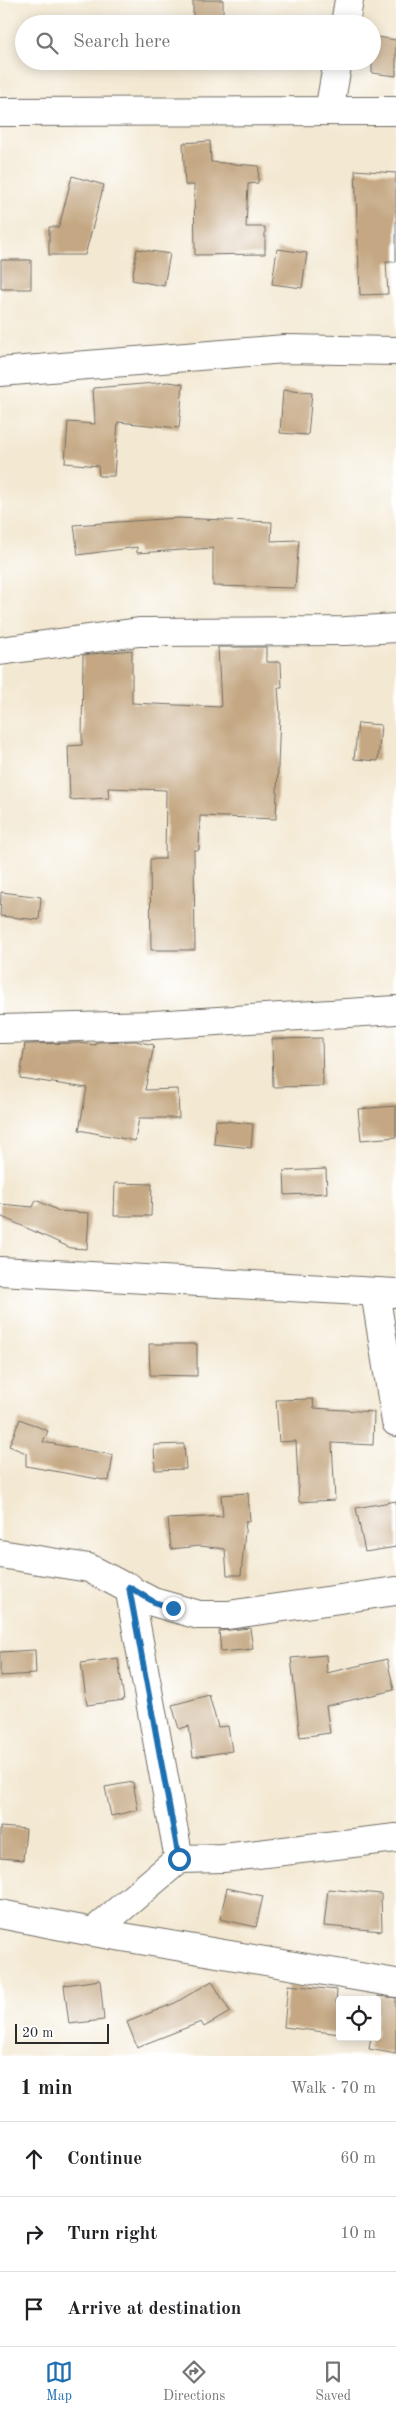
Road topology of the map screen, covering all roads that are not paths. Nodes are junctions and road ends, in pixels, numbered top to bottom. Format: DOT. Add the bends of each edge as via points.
graph roads {
  1 [pos="349,0"];
  2 [pos="346,15"];
  3 [pos="336,70"];
  4 [pos="329,111"];
  5 [pos="396,111"];
  6 [pos="0,112"];
  7 [pos="396,351"];
  8 [pos="0,372"];
  9 [pos="396,628"];
  10 [pos="0,651"];
  11 [pos="396,1010"];
  12 [pos="0,1029"];
  13 [pos="0,1271"];
  14 [pos="385,1292"];
  15 [pos="396,1422"];
  16 [pos="0,1554"];
  17 [pos="129,1587"];
  18 [pos="396,1591"];
  19 [pos="396,1838"];
  20 [pos="179,1859"];
  21 [pos="0,1914"];
  22 [pos="93,1932"];
  23 [pos="396,1983"];
  1 -- 2 [label="street"];
  3 -- 4 [label="street"];
  4 -- 5 [label="street"];
  4 -- 6 [label="street"];
  7 -- 8 [label="street" via="285,349"];
  9 -- 10 [label="street" via="139,632"];
  11 -- 12 [label="street" via="153,1026"];
  13 -- 14 [label="street"];
  14 -- 15 [label="street"];
  16 -- 17 [label="street" via="89,1568"];
  17 -- 18 [label="street" via="154,1602 199,1615 238,1613"];
  17 -- 20 [label="street"];
  19 -- 20 [label="street" via="223,1858"];
  20 -- 22 [label="street"];
  21 -- 22 [label="street"];
  22 -- 23 [label="street"];
}
